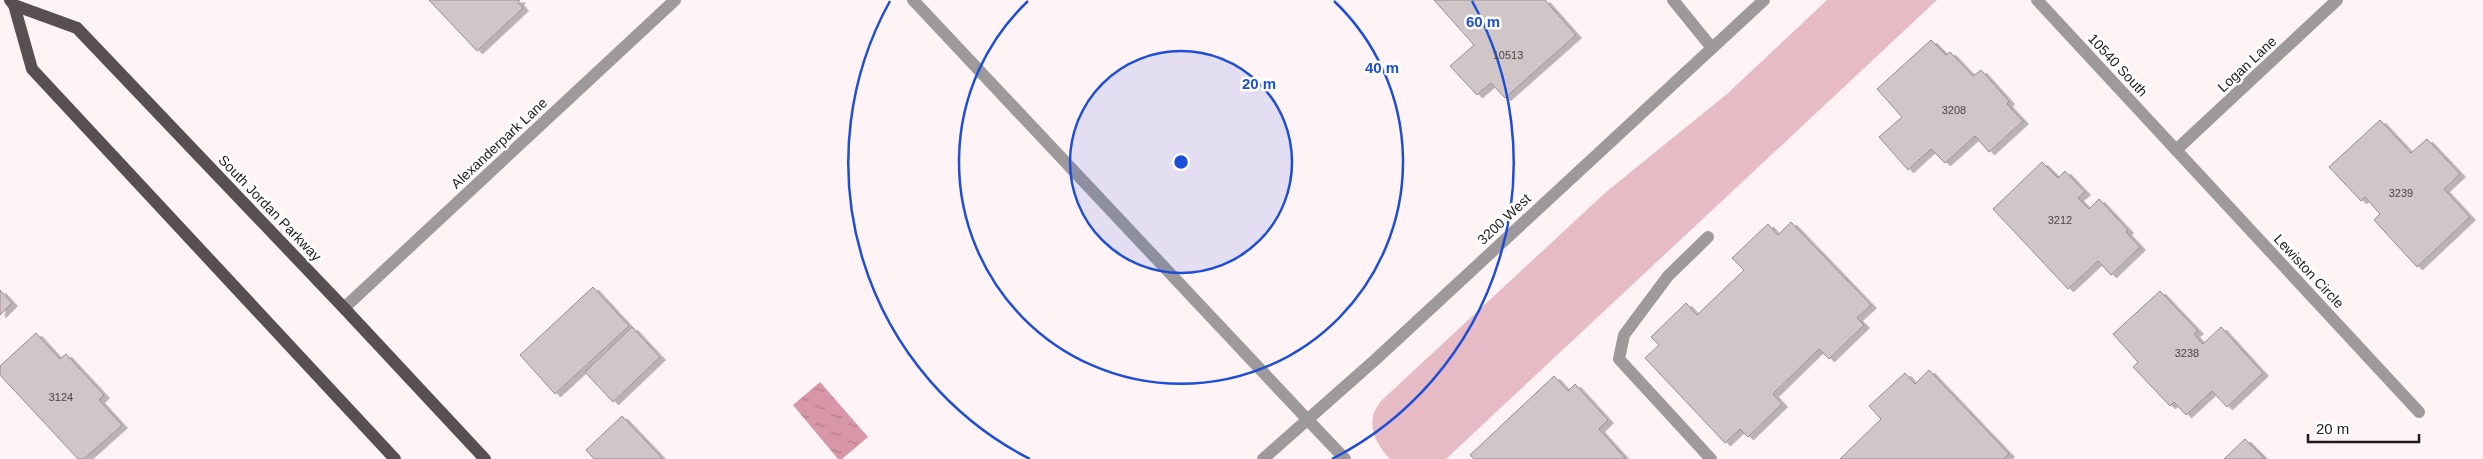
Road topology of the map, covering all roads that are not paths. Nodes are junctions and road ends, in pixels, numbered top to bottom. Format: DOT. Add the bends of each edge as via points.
graph roads {
  1 [pos="675,0"];
  2 [pos="913,0"];
  3 [pos="1673,0"];
  4 [pos="1764,0"];
  5 [pos="2037,0"];
  6 [pos="2337,0"];
  7 [pos="12,2"];
  8 [pos="1712,48"];
  9 [pos="2176,150"];
  10 [pos="1708,237"];
  11 [pos="344,308"];
  12 [pos="2419,412"];
  13 [pos="1307,419"];
  14 [pos="394,459"];
  15 [pos="485,459"];
  16 [pos="1263,459"];
  17 [pos="1344,459"];
  18 [pos="1711,459"];
  1 -- 11 [label="street, Alexanderpark Lane"];
  2 -- 13 [label="street"];
  3 -- 8 [label="street"];
  4 -- 8 [label="street, 3200 West"];
  5 -- 9 [label="street, 10540 South"];
  6 -- 9 [label="street, Logan Lane"];
  7 -- 11 [label="main road, South Jordan Parkway" via="77,28"];
  7 -- 14 [label="main road, South Jordan Parkway" via="32,69"];
  8 -- 13 [label="street, 3200 West"];
  9 -- 12 [label="street, Lewiston Circle"];
  10 -- 18 [label="street" via="1668,276 1624,335 1619,359"];
  11 -- 15 [label="main road, South Jordan Parkway"];
  13 -- 16 [label="street, 3200 West"];
  13 -- 17 [label="street"];
}
